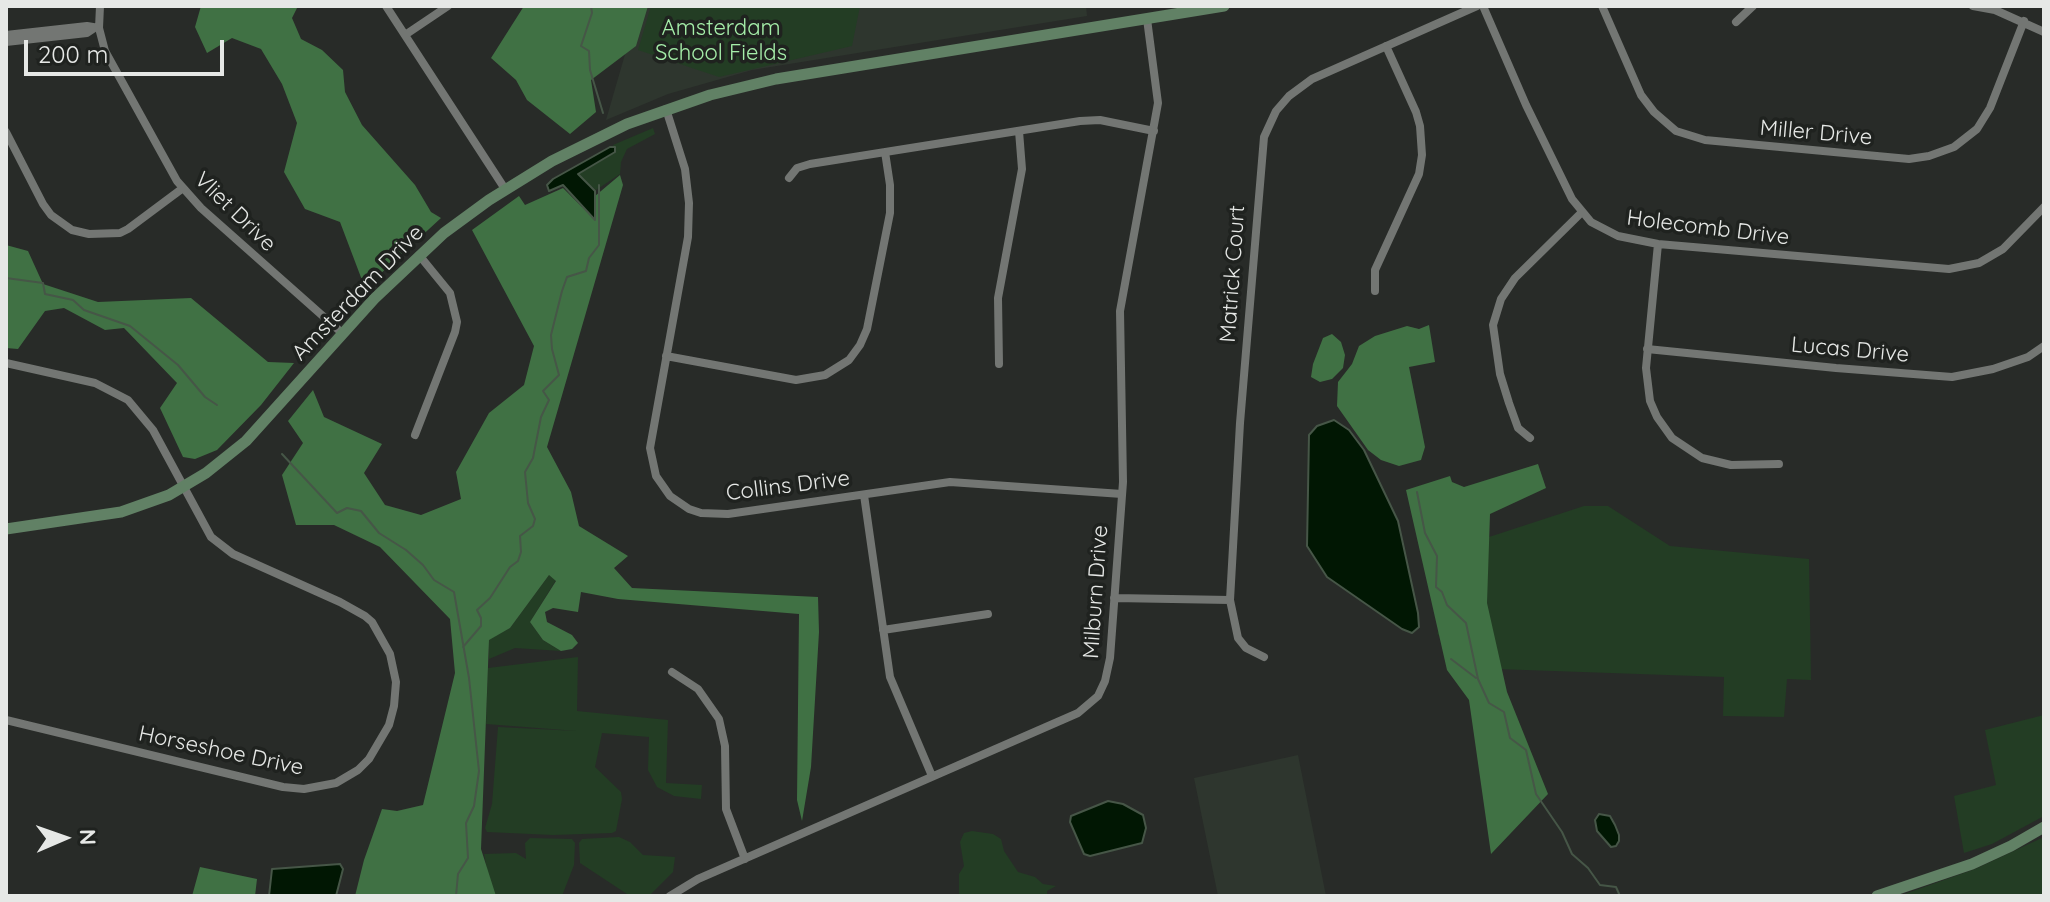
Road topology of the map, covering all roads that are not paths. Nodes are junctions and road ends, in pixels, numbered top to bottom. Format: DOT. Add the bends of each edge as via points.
graph roads {
  1 [pos="100,6"];
  2 [pos="386,6"];
  3 [pos="448,6"];
  4 [pos="1224,6"];
  5 [pos="1477,6"];
  6 [pos="1483,6"];
  7 [pos="1602,6"];
  8 [pos="1753,6"];
  9 [pos="1973,6"];
  10 [pos="1147,19"];
  11 [pos="2024,21"];
  12 [pos="1736,22"];
  13 [pos="96,29"];
  14 [pos="2044,32"];
  15 [pos="6,35"];
  16 [pos="405,35"];
  17 [pos="6,42"];
  18 [pos="1386,46"];
  19 [pos="666,109"];
  20 [pos="1019,131"];
  21 [pos="1154,131"];
  22 [pos="6,132"];
  23 [pos="885,152"];
  24 [pos="789,178"];
  25 [pos="183,188"];
  26 [pos="505,189"];
  27 [pos="2044,207"];
  28 [pos="1581,213"];
  29 [pos="1658,244"];
  30 [pos="419,255"];
  31 [pos="1375,291"];
  32 [pos="342,333"];
  33 [pos="2044,346"];
  34 [pos="1647,349"];
  35 [pos="666,356"];
  36 [pos="6,363"];
  37 [pos="999,364"];
  38 [pos="415,435"];
  39 [pos="1530,438"];
  40 [pos="1779,464"];
  41 [pos="183,488"];
  42 [pos="1122,494"];
  43 [pos="864,495"];
  44 [pos="6,529"];
  45 [pos="1114,598"];
  46 [pos="1230,600"];
  47 [pos="988,614"];
  48 [pos="883,630"];
  49 [pos="1264,657"];
  50 [pos="672,672"];
  51 [pos="6,720"];
  52 [pos="932,776"];
  53 [pos="2044,827"];
  54 [pos="745,859"];
  55 [pos="670,896"];
  56 [pos="1877,896"];
  1 -- 13 [label="street, Vliet Drive"];
  2 -- 16 [label="street"];
  3 -- 16 [label="street"];
  4 -- 10 [label="street, Amsterdam Drive"];
  5 -- 18 [label="street, Matrick Court"];
  6 -- 28 [label="street, Holecomb Drive"];
  7 -- 11 [label="street, Miller Drive" via="1641,95 1676,131 1705,140 1909,159 1954,147 1977,129"];
  8 -- 12 [label="street"];
  9 -- 11 [label="street"];
  10 -- 19 [label="street, Amsterdam Drive" via="776,79"];
  10 -- 21 [label="street, Milburn Drive" via="1158,93"];
  11 -- 14 [label="street"];
  13 -- 15 [label="street"];
  13 -- 17 [label="street"];
  13 -- 25 [label="street, Vliet Drive"];
  16 -- 26 [label="street"];
  18 -- 31 [label="street" via="1416,112 1422,155 1419,174 1375,270"];
  18 -- 46 [label="street, Matrick Court" via="1302,85 1276,111 1264,137"];
  19 -- 26 [label="street, Amsterdam Drive" via="578,147"];
  19 -- 35 [label="street, Collins Drive" via="685,169 689,220"];
  20 -- 21 [label="street" via="1090,120"];
  20 -- 23 [label="street"];
  20 -- 37 [label="street" via="1022,169 998,298"];
  21 -- 42 [label="street, Milburn Drive" via="1120,311"];
  22 -- 25 [label="street" via="43,204 72,230 120,233"];
  23 -- 24 [label="street" via="810,164"];
  23 -- 35 [label="street" via="890,213 867,329 849,360 825,375 796,380"];
  25 -- 32 [label="street, Vliet Drive"];
  26 -- 30 [label="street, Amsterdam Drive"];
  27 -- 29 [label="street, Holecomb Drive" via="2003,249 1979,263 1949,269"];
  28 -- 29 [label="street, Holecomb Drive" via="1618,236"];
  28 -- 39 [label="street" via="1515,278 1493,325 1509,403 1518,428"];
  29 -- 34 [label="street"];
  30 -- 32 [label="street, Amsterdam Drive"];
  30 -- 38 [label="street" via="450,293 457,322"];
  32 -- 41 [label="street, Amsterdam Drive" via="246,441"];
  33 -- 34 [label="street, Lucas Drive" via="1993,369 1952,377"];
  34 -- 40 [label="street" via="1650,401 1672,438 1717,462"];
  35 -- 43 [label="street, Collins Drive" via="651,460 664,490 680,504 701,513 728,514"];
  36 -- 41 [label="street, Horseshoe Drive" via="117,392 145,419"];
  41 -- 44 [label="street, Amsterdam Drive" via="121,512"];
  41 -- 51 [label="street, Horseshoe Drive" via="221,547 372,622 390,654 396,682 389,725 369,759 336,783 293,789"];
  42 -- 43 [label="street, Collins Drive" via="972,482"];
  42 -- 45 [label="street, Milburn Drive"];
  43 -- 48 [label="street"];
  45 -- 46 [label="street"];
  45 -- 52 [label="street, Milburn Drive" via="1108,673 1088,706"];
  46 -- 49 [label="street, Matrick Court" via="1238,638"];
  47 -- 48 [label="street"];
  48 -- 52 [label="street" via="894,690"];
  50 -- 54 [label="street" via="705,696 719,719 726,809"];
  52 -- 54 [label="street, Milburn Drive"];
  53 -- 56 [label="street" via="1972,864"];
  54 -- 55 [label="street, Milburn Drive"];
}
